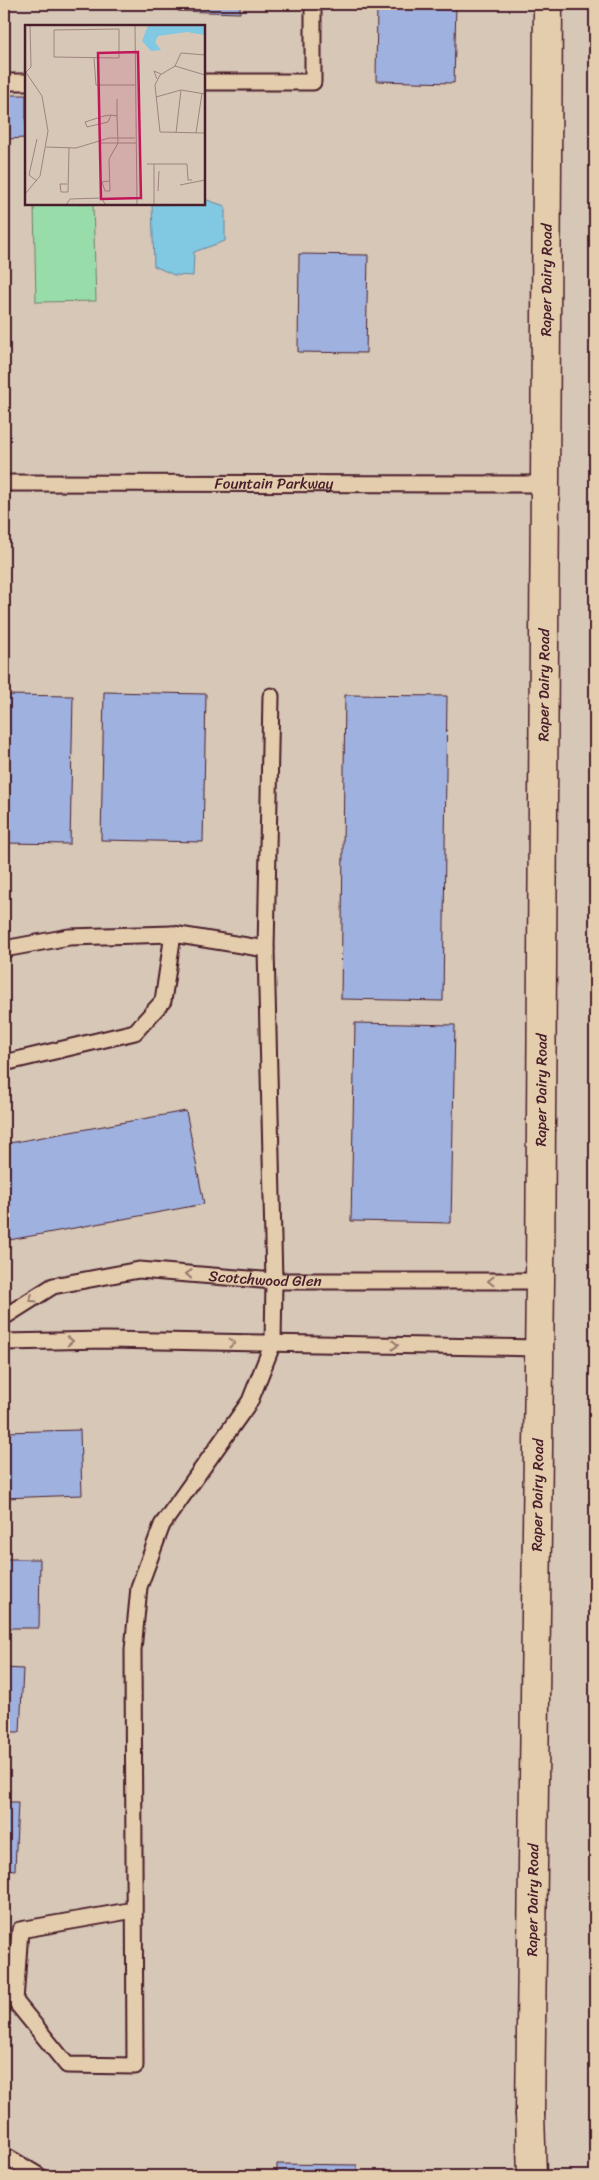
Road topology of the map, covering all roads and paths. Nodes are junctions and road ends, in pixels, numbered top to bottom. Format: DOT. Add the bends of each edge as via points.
graph roads {
  1 [pos="313,4"];
  2 [pos="548,4"];
  3 [pos="4,82"];
  4 [pos="25,82"];
  5 [pos="205,82"];
  6 [pos="4,483"];
  7 [pos="544,484"];
  8 [pos="271,696"];
  9 [pos="173,934"];
  10 [pos="4,949"];
  11 [pos="266,950"];
  12 [pos="4,1063"];
  13 [pos="274,1281"];
  14 [pos="540,1281"];
  15 [pos="4,1317"];
  16 [pos="4,1342"];
  17 [pos="273,1343"];
  18 [pos="538,1348"];
  19 [pos="134,1910"];
  20 [pos="4,2158"];
  21 [pos="39,2176"];
  22 [pos="532,2176"];
  1 -- 5 [label="lane" via="313,82"];
  2 -- 7 [label="street, Raper Dairy Road"];
  3 -- 4 [label="lane"];
  6 -- 7 [label="lane, Fountain Parkway"];
  7 -- 14 [label="street, Raper Dairy Road"];
  8 -- 11 [label="lane"];
  9 -- 10 [label="lane" via="69,936"];
  9 -- 11 [label="lane"];
  9 -- 12 [label="lane" via="163,1001 135,1032"];
  11 -- 13 [label="lane"];
  14 -- 13 [label="lane, Scotchwood Glen, one-way"];
  13 -- 15 [label="lane, Scotchwood Glen, one-way" via="139,1270 53,1286"];
  13 -- 17 [label="lane"];
  14 -- 18 [label="street, Raper Dairy Road"];
  16 -- 17 [label="lane, one-way"];
  17 -- 18 [label="lane, one-way"];
  17 -- 19 [label="lane" via="250,1401 162,1525 139,1587 133,1650"];
  18 -- 22 [label="street, Raper Dairy Road"];
  19 -- 19 [label="lane" via="135,2066 68,2065 15,2001 20,1930"];
  20 -- 21 [label="lane"];
}
